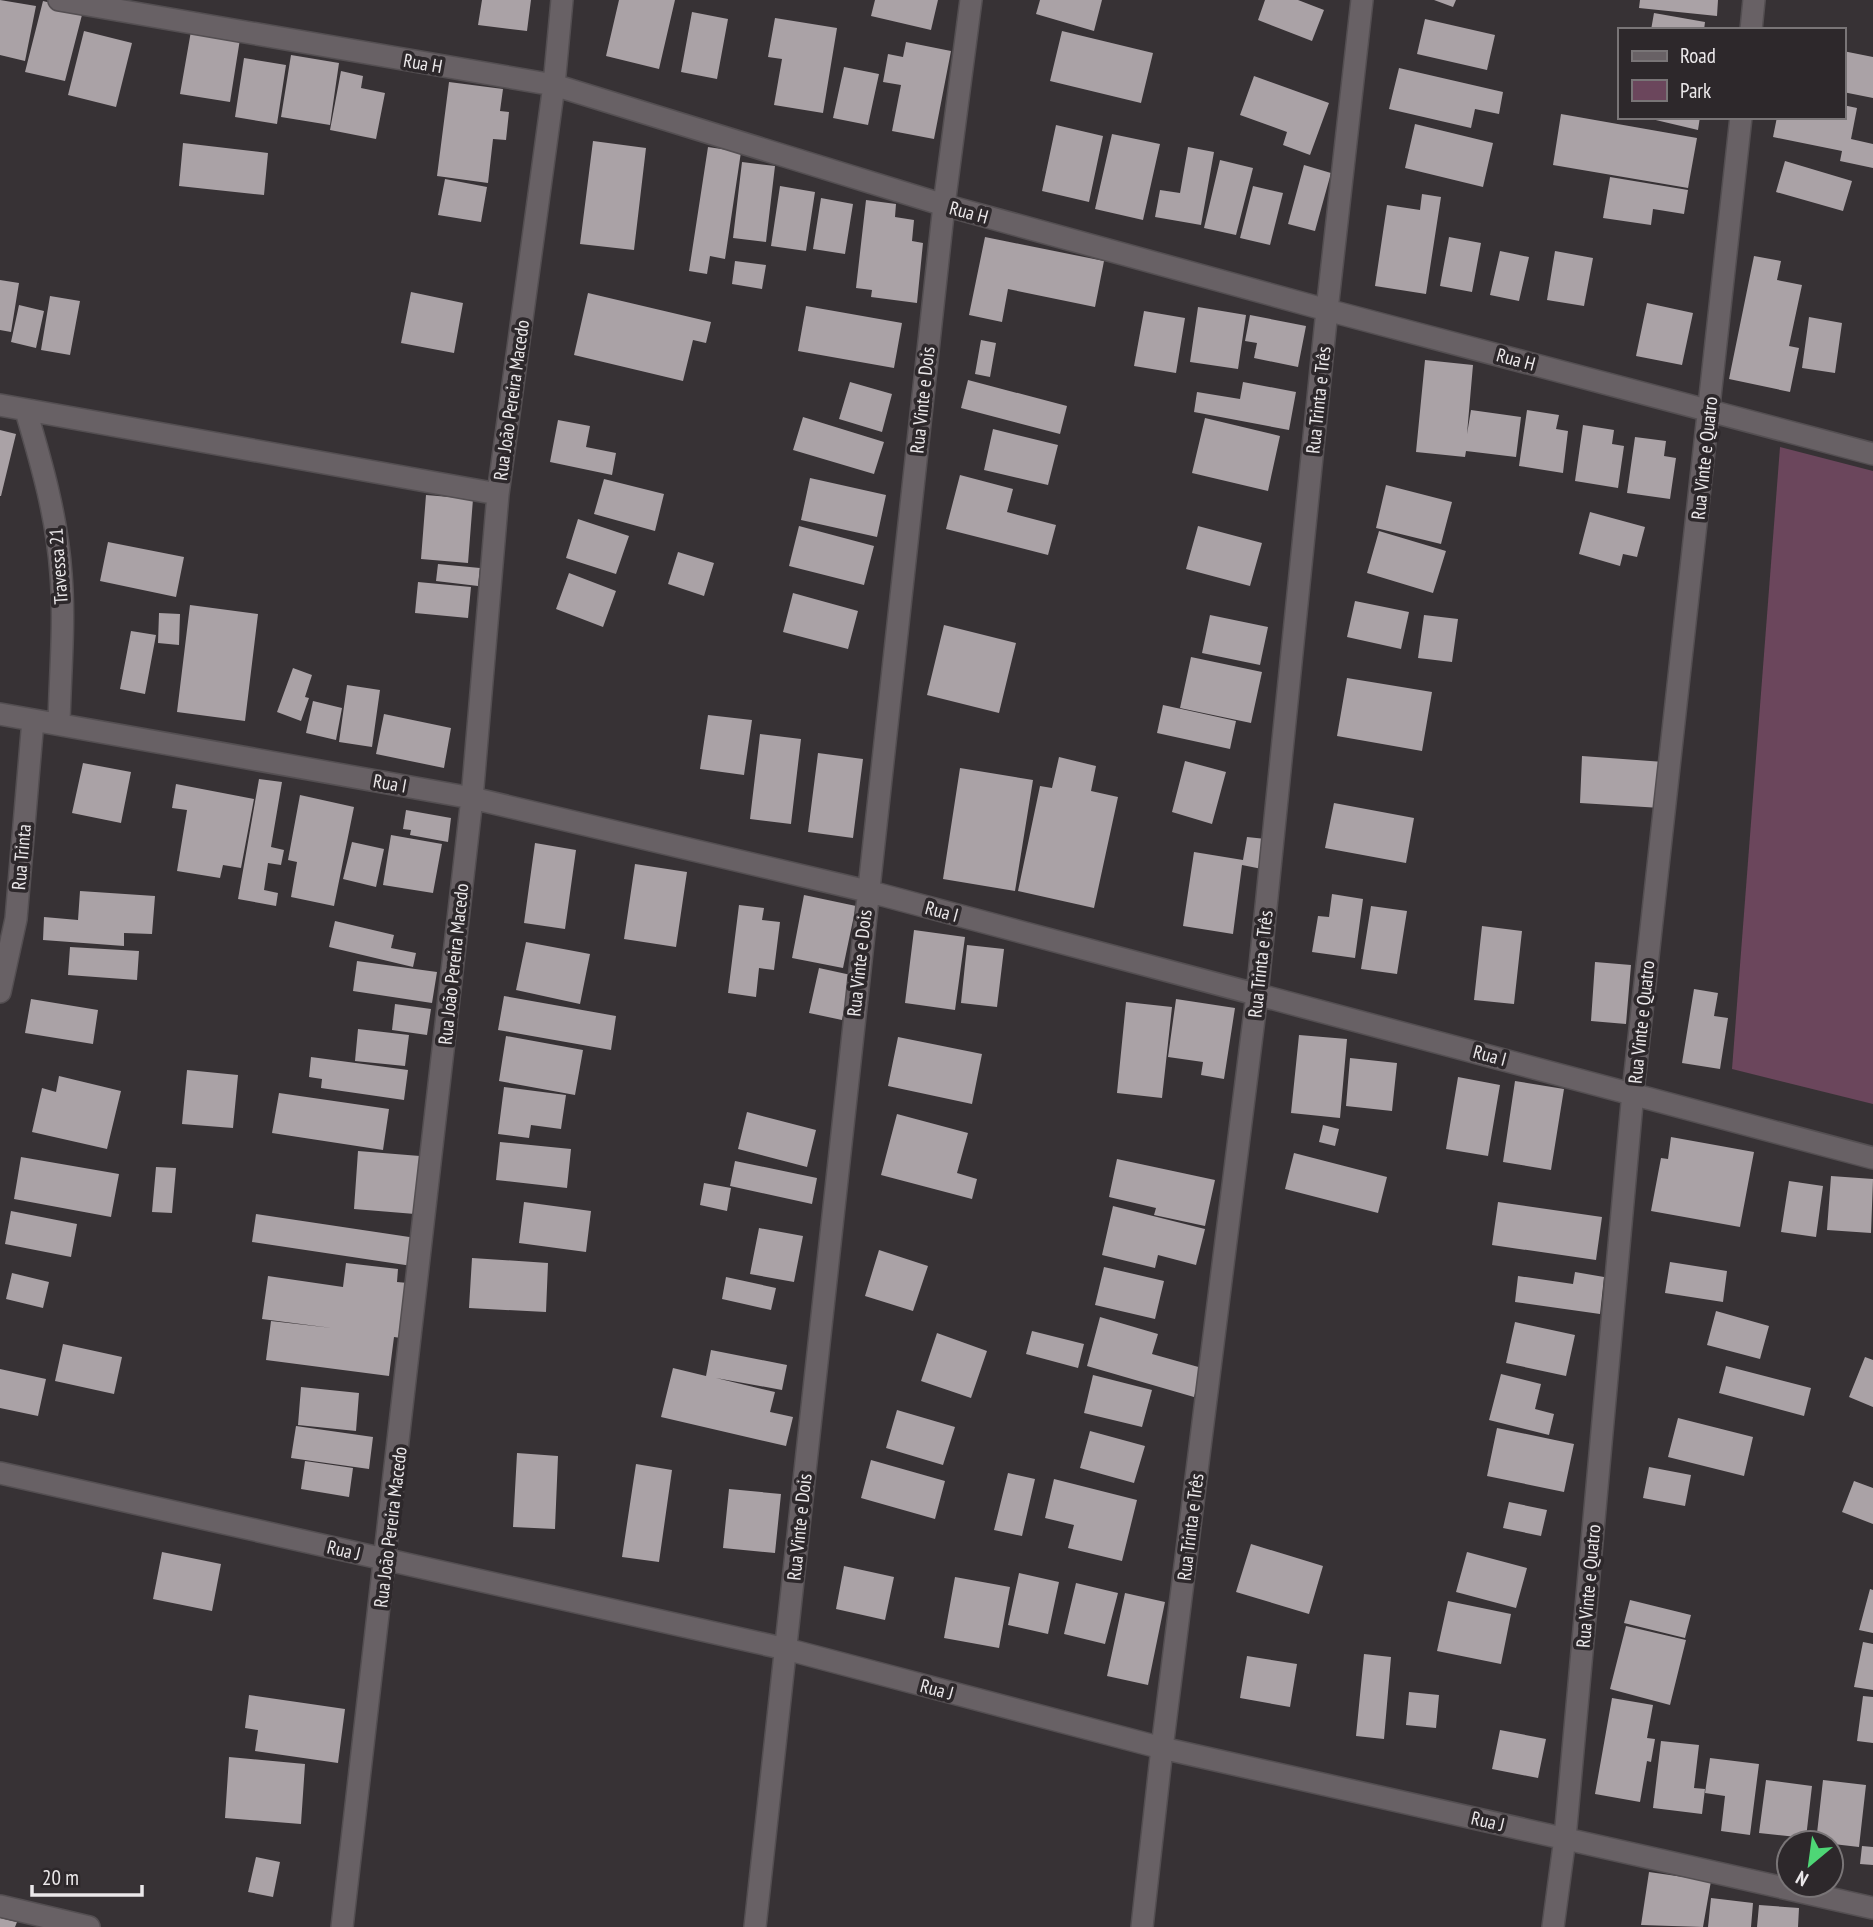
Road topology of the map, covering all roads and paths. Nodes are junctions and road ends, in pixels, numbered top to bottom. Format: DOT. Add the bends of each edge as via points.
graph roads {
  1 [pos="59,0"];
  2 [pos="562,0"];
  3 [pos="971,0"];
  4 [pos="1362,0"];
  5 [pos="1754,0"];
  6 [pos="153,8"];
  7 [pos="1751,28"];
  8 [pos="554,85"];
  9 [pos="1741,119"];
  10 [pos="944,205"];
  11 [pos="1327,310"];
  12 [pos="0,405"];
  13 [pos="1709,409"];
  14 [pos="26,411"];
  15 [pos="1873,454"];
  16 [pos="498,494"];
  17 [pos="0,714"];
  18 [pos="33,720"];
  19 [pos="59,724"];
  20 [pos="472,798"];
  21 [pos="867,891"];
  22 [pos="0,992"];
  23 [pos="1257,995"];
  24 [pos="1633,1092"];
  25 [pos="1873,1158"];
  26 [pos="0,1472"];
  27 [pos="387,1560"];
  28 [pos="786,1649"];
  29 [pos="1162,1748"];
  30 [pos="1564,1838"];
  31 [pos="0,1906"];
  32 [pos="1873,1908"];
  33 [pos="81,1926"];
  34 [pos="342,1927"];
  35 [pos="755,1927"];
  36 [pos="1142,1927"];
  37 [pos="1553,1927"];
  1 -- 6 [label="street, Rua H"];
  2 -- 8 [label="street, Rua João Pereira Macedo"];
  3 -- 10 [label="street, Rua Vinte e Dois"];
  4 -- 11 [label="street, Rua Trinta e Três"];
  5 -- 7 [label="street"];
  6 -- 8 [label="street, Rua H"];
  8 -- 10 [label="street, Rua H"];
  8 -- 16 [label="street, Rua João Pereira Macedo"];
  9 -- 13 [label="street, Rua Vinte e Quatro"];
  10 -- 11 [label="street, Rua H"];
  10 -- 21 [label="street, Rua Vinte e Dois"];
  11 -- 13 [label="street, Rua H"];
  11 -- 23 [label="street, Rua Trinta e Três"];
  12 -- 14 [label="street"];
  13 -- 15 [label="street, Rua H"];
  13 -- 24 [label="street, Rua Vinte e Quatro"];
  14 -- 16 [label="street"];
  14 -- 19 [label="street, Travessa 21" via="49,490 62,577"];
  16 -- 20 [label="street, Rua João Pereira Macedo"];
  17 -- 18 [label="street, Rua I"];
  18 -- 19 [label="street, Rua I"];
  18 -- 22 [label="street, Rua Trinta" via="16,919"];
  19 -- 20 [label="street, Rua I"];
  20 -- 21 [label="street, Rua I"];
  20 -- 27 [label="street, Rua João Pereira Macedo"];
  21 -- 23 [label="street, Rua I"];
  21 -- 28 [label="street, Rua Vinte e Dois"];
  23 -- 24 [label="street, Rua I"];
  23 -- 29 [label="street, Rua Trinta e Três"];
  24 -- 25 [label="street, Rua I"];
  24 -- 30 [label="street, Rua Vinte e Quatro"];
  26 -- 27 [label="street, Rua J"];
  27 -- 28 [label="street, Rua J"];
  27 -- 34 [label="street, Rua João Pereira Macedo"];
  28 -- 29 [label="street, Rua J"];
  28 -- 35 [label="street, Rua Vinte e Dois"];
  29 -- 30 [label="street, Rua J"];
  29 -- 36 [label="street, Rua Trinta e Três"];
  30 -- 32 [label="street, Rua J"];
  30 -- 37 [label="street, Rua Vinte e Quatro"];
  31 -- 33 [label="street"];
}
